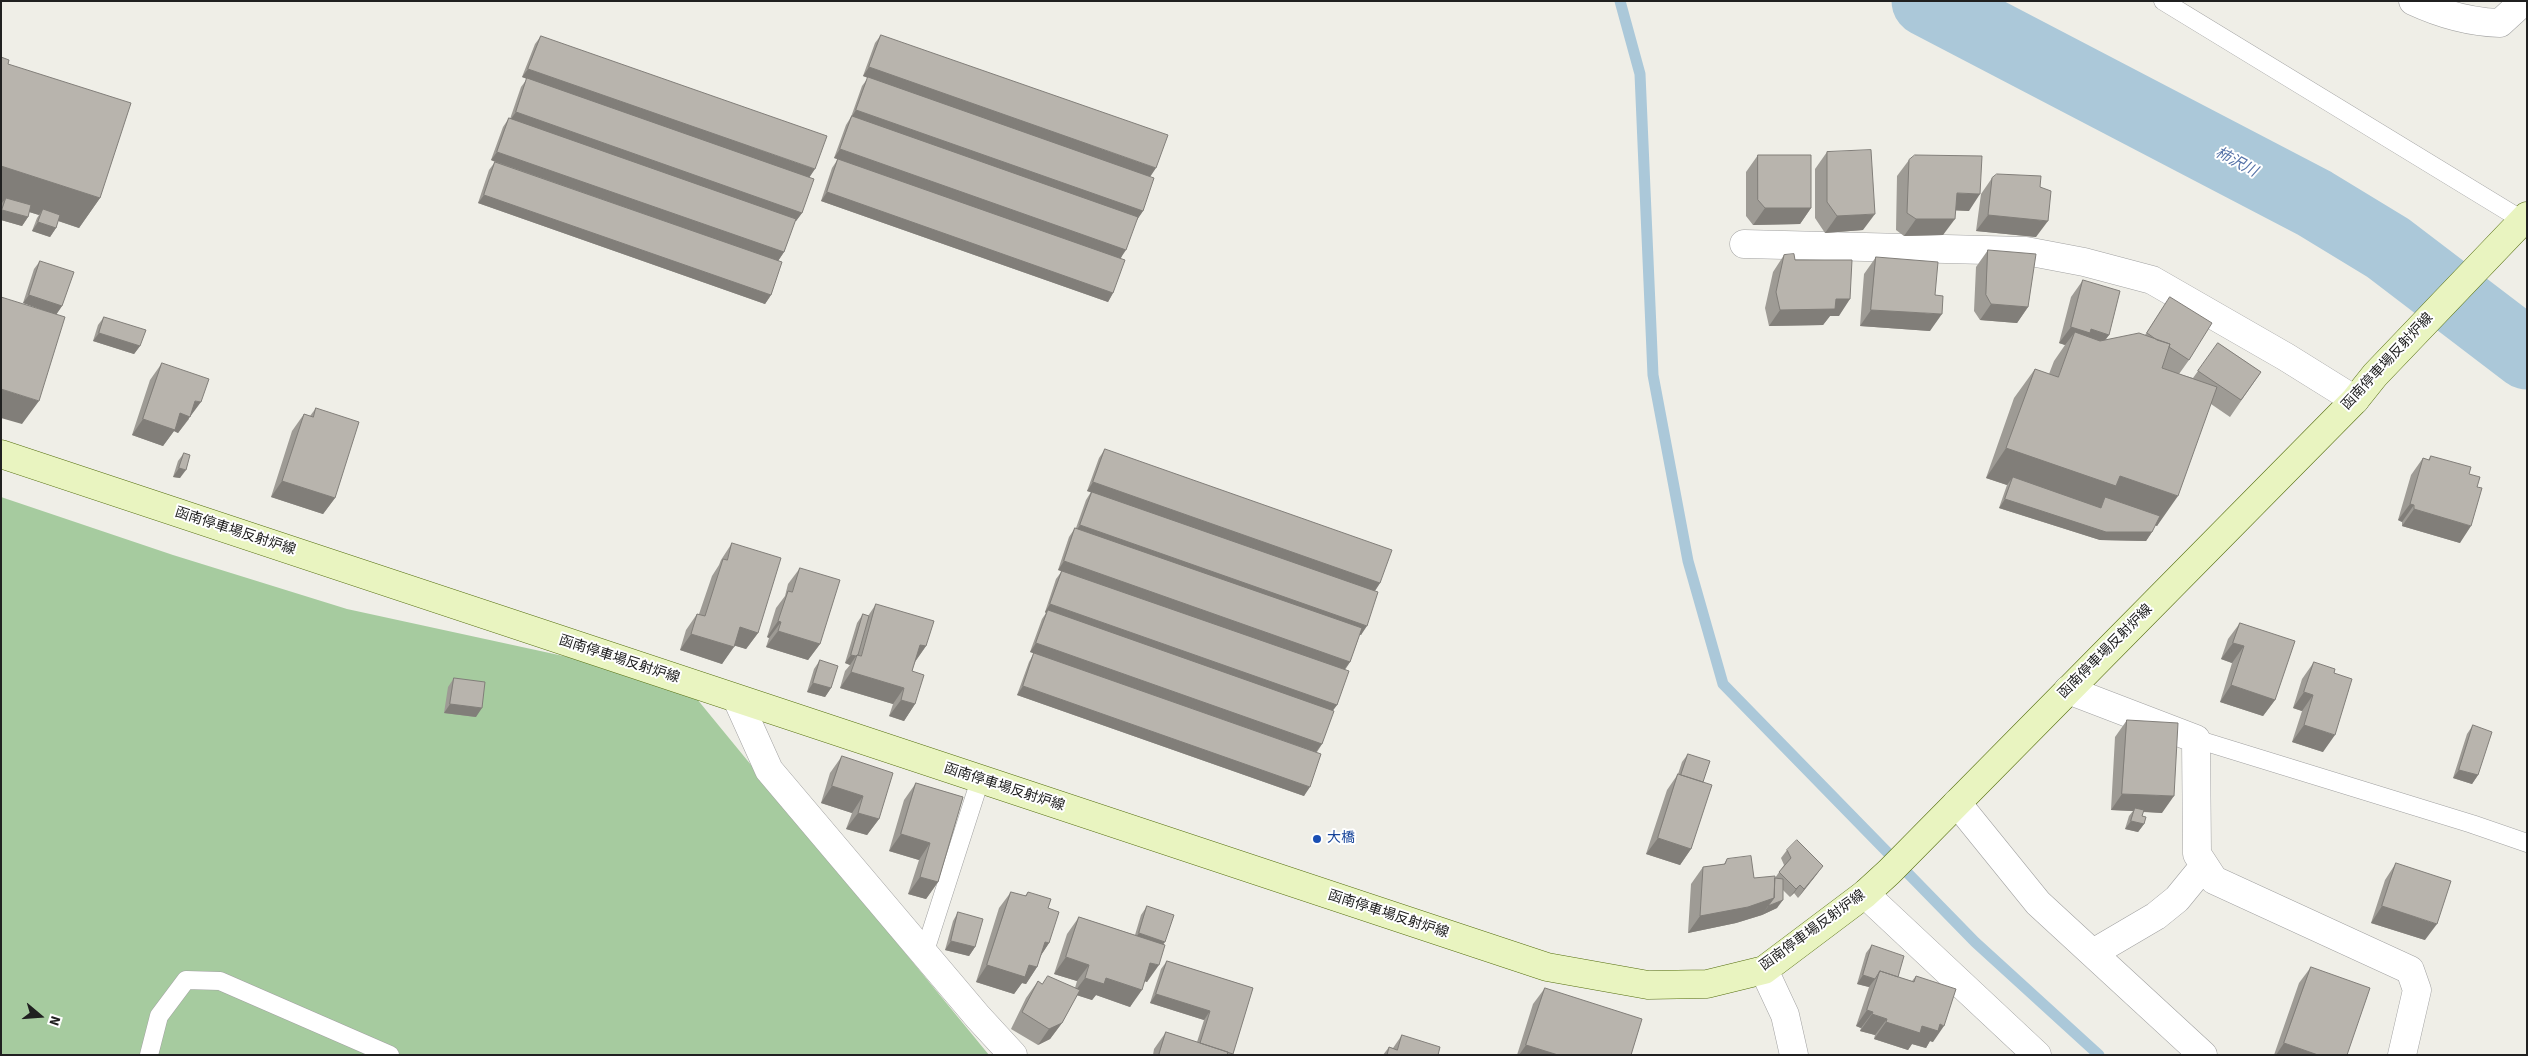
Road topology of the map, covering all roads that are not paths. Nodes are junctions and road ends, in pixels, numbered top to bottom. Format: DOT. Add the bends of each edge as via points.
graph roads {
  1 [pos="2163,1"];
  2 [pos="2413,1"];
  3 [pos="2524,1"];
  4 [pos="2523,223"];
  5 [pos="1744,244"];
  6 [pos="2354,400"];
  7 [pos="1,454"];
  8 [pos="2068,690"];
  9 [pos="737,699"];
  10 [pos="2196,739"];
  11 [pos="980,780"];
  12 [pos="1952,808"];
  13 [pos="2527,843"];
  14 [pos="2204,866"];
  15 [pos="1865,894"];
  16 [pos="2093,953"];
  17 [pos="924,954"];
  18 [pos="1764,970"];
  19 [pos="149,1055"];
  20 [pos="390,1055"];
  21 [pos="1013,1055"];
  22 [pos="1794,1055"];
  23 [pos="2037,1055"];
  24 [pos="2203,1055"];
  25 [pos="2402,1055"];
  1 -- 4 [label="lane"];
  2 -- 3 [label="street" via="2433,11 2475,22 2500,23"];
  4 -- 6 [label="main road, 函南停車場反射炉線"];
  5 -- 6 [label="street" via="2026,251 2100,266 2152,280"];
  6 -- 8 [label="main road, 函南停車場反射炉線"];
  7 -- 9 [label="main road, 函南停車場反射炉線"];
  8 -- 10 [label="street"];
  8 -- 12 [label="main road, 函南停車場反射炉線"];
  9 -- 11 [label="main road, 函南停車場反射炉線"];
  9 -- 17 [label="street" via="769,770"];
  10 -- 13 [label="lane"];
  10 -- 14 [label="street" via="2196,854"];
  11 -- 17 [label="lane"];
  11 -- 18 [label="main road, 函南停車場反射炉線" via="1547,967 1648,985 1707,984"];
  12 -- 15 [label="main road, 函南停車場反射炉線"];
  12 -- 16 [label="street" via="2038,903"];
  14 -- 16 [label="street" via="2177,899 2156,916"];
  14 -- 25 [label="street" via="2214,880 2410,970 2417,990"];
  15 -- 18 [label="main road, 函南停車場反射炉線"];
  15 -- 23 [label="street"];
  16 -- 24 [label="street"];
  17 -- 21 [label="street"];
  18 -- 22 [label="street" via="1786,1015"];
  19 -- 20 [label="lane" via="159,1016 186,980 220,981"];
}
